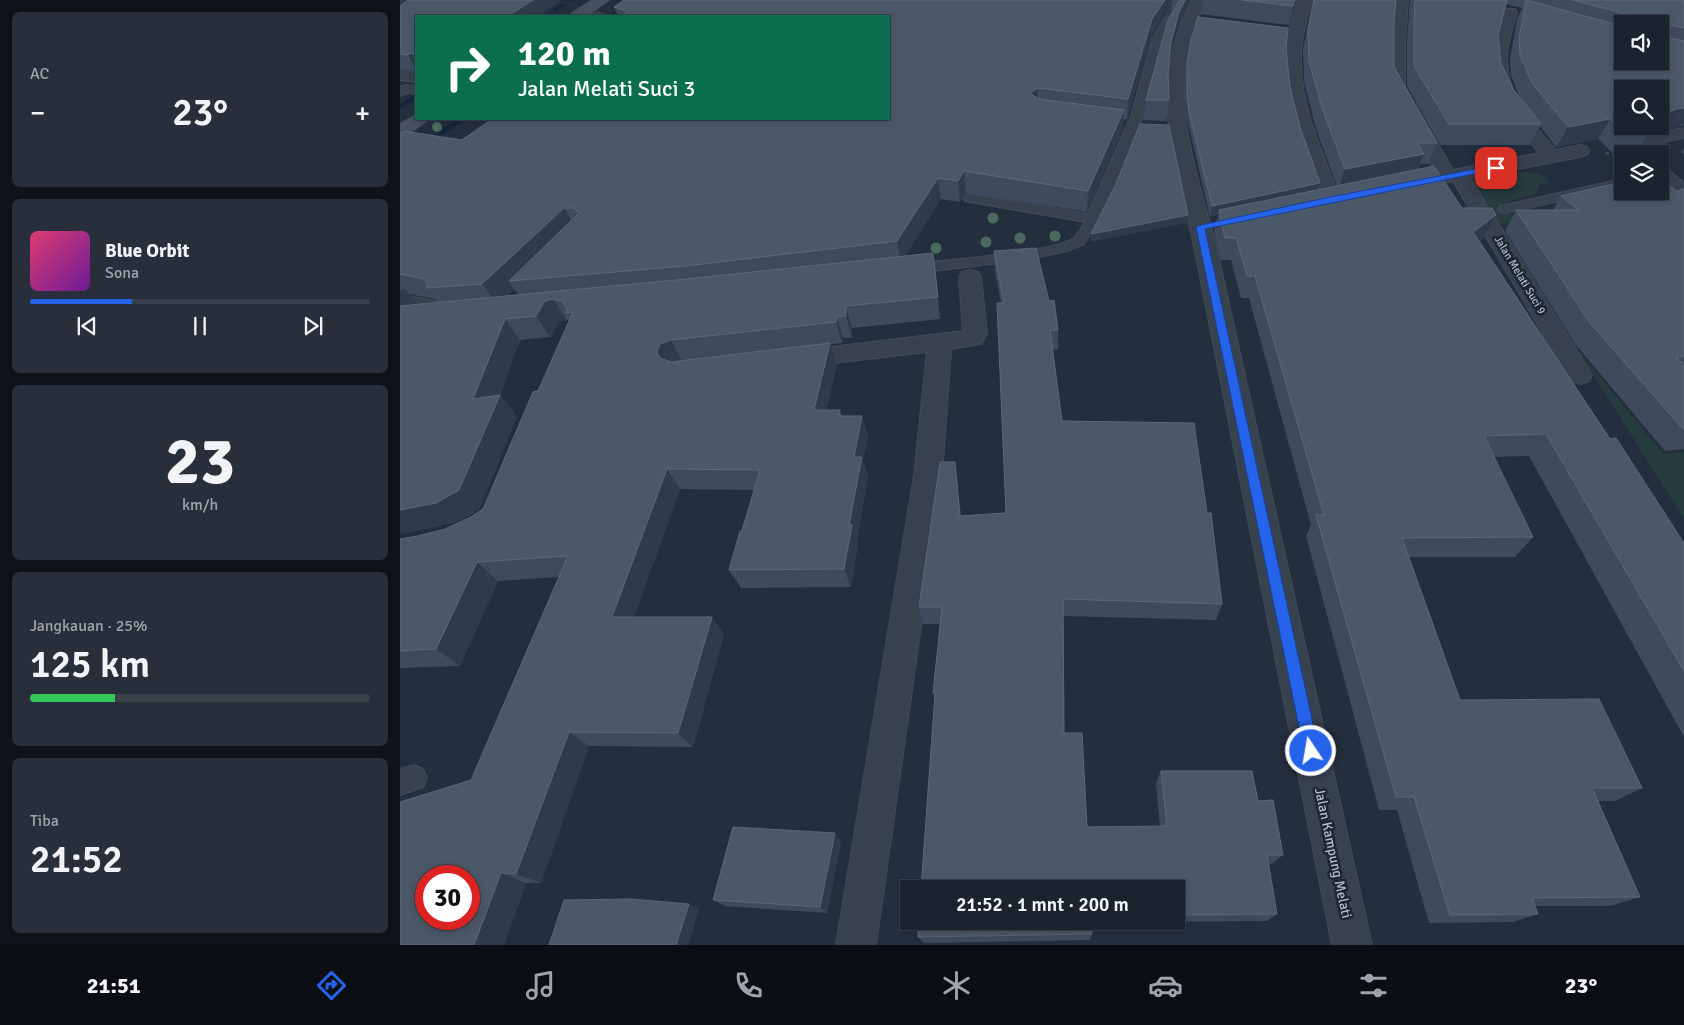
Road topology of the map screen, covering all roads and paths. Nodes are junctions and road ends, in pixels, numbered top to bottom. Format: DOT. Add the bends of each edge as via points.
graph roads {
  1 [pos="602,0"];
  2 [pos="1305,0"];
  3 [pos="1401,0"];
  4 [pos="1191,14"];
  5 [pos="579,15"];
  6 [pos="1529,17"];
  7 [pos="400,74"];
  8 [pos="415,77"];
  9 [pos="415,90"];
  10 [pos="400,92"];
  11 [pos="1127,125"];
  12 [pos="1146,126"];
  13 [pos="420,127"];
  14 [pos="400,132"];
  15 [pos="1684,133"];
  16 [pos="1649,145"];
  17 [pos="1580,151"];
  18 [pos="1551,156"];
  19 [pos="1453,176"];
  20 [pos="1669,181"];
  21 [pos="1614,185"];
  22 [pos="1388,188"];
  23 [pos="1684,193"];
  24 [pos="1350,196"];
  25 [pos="970,198"];
  26 [pos="1505,209"];
  27 [pos="1094,220"];
  28 [pos="891,271"];
  29 [pos="970,277"];
  30 [pos="401,299"];
  31 [pos="448,317"];
  32 [pos="939,343"];
  33 [pos="781,361"];
  34 [pos="1580,375"];
  35 [pos="856,945"];
  36 [pos="1352,945"];
  1 -- 5 [label="street"];
  2 -- 24 [label="street" via="1291,31 1293,71 1321,201"];
  3 -- 19 [label="street, Jalan Melati Suci 9" via="1396,40 1397,87"];
  4 -- 11 [label="lane" via="1158,39 1137,116"];
  4 -- 36 [label="street, Jalan Kampung Melati" via="1179,52 1169,127 1211,225"];
  6 -- 18 [label="street" via="1504,10 1498,57 1501,84 1527,128"];
  7 -- 8 [label="street"];
  9 -- 10 [label="lane"];
  11 -- 12 [label="lane"];
  11 -- 27 [label="lane"];
  13 -- 14 [label="street"];
  15 -- 16 [label="street" via="1654,140"];
  17 -- 18 [label="street"];
  18 -- 19 [label="street"];
  19 -- 22 [label="street"];
  19 -- 34 [label="street, Jalan Melati Suci 9"];
  20 -- 23 [label="street"];
  21 -- 26 [label="lane"];
  25 -- 27 [label="lane"];
  27 -- 28 [label="lane" via="1079,241 1062,248 1025,256"];
  29 -- 32 [label="street" via="976,333 966,340"];
  30 -- 31 [label="lane" via="434,306 423,320"];
  32 -- 33 [label="street"];
  32 -- 35 [label="street" via="928,476"];
}
